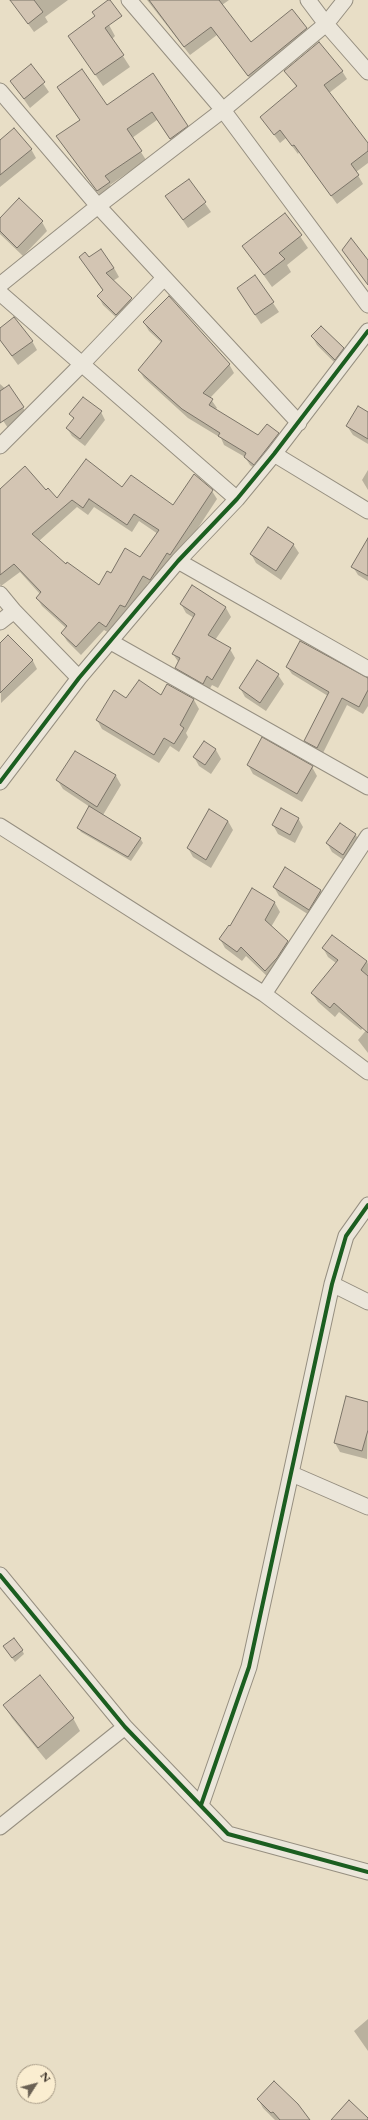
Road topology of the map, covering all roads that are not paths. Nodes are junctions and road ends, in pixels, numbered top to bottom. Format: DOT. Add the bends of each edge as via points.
graph roads {
  1 [pos="129,0"];
  2 [pos="308,0"];
  3 [pos="345,0"];
  4 [pos="326,24"];
  5 [pos="368,72"];
  6 [pos="0,91"];
  7 [pos="223,110"];
  8 [pos="98,206"];
  9 [pos="164,278"];
  10 [pos="0,285"];
  11 [pos="0,293"];
  12 [pos="368,305"];
  13 [pos="368,331"];
  14 [pos="82,364"];
  15 [pos="299,423"];
  16 [pos="0,446"];
  17 [pos="274,454"];
  18 [pos="237,499"];
  19 [pos="368,511"];
  20 [pos="178,561"];
  21 [pos="0,594"];
  22 [pos="14,611"];
  23 [pos="0,622"];
  24 [pos="111,642"];
  25 [pos="368,669"];
  26 [pos="79,678"];
  27 [pos="0,782"];
  28 [pos="368,787"];
  29 [pos="0,826"];
  30 [pos="368,836"];
  31 [pos="264,994"];
  32 [pos="365,1066"];
  33 [pos="368,1205"];
  34 [pos="332,1284"];
  35 [pos="368,1302"];
  36 [pos="292,1474"];
  37 [pos="368,1507"];
  38 [pos="0,1575"];
  39 [pos="125,1727"];
  40 [pos="201,1806"];
  41 [pos="0,1827"];
  42 [pos="368,1872"];
  1 -- 7 [label="street"];
  2 -- 4 [label="street"];
  3 -- 4 [label="street"];
  4 -- 5 [label="street"];
  4 -- 7 [label="street"];
  6 -- 8 [label="street"];
  7 -- 8 [label="street"];
  7 -- 12 [label="street"];
  8 -- 9 [label="street"];
  8 -- 10 [label="street"];
  9 -- 14 [label="street"];
  9 -- 15 [label="street"];
  11 -- 14 [label="street"];
  13 -- 15 [label="street"];
  14 -- 16 [label="street"];
  14 -- 18 [label="street"];
  15 -- 17 [label="street"];
  17 -- 18 [label="street"];
  17 -- 19 [label="street"];
  18 -- 20 [label="street"];
  20 -- 24 [label="street"];
  20 -- 25 [label="street"];
  21 -- 22 [label="street"];
  22 -- 23 [label="street"];
  22 -- 26 [label="street"];
  24 -- 26 [label="street"];
  24 -- 28 [label="street"];
  26 -- 27 [label="street"];
  29 -- 31 [label="street"];
  30 -- 31 [label="street"];
  31 -- 32 [label="street"];
  33 -- 34 [label="street" via="346,1236"];
  34 -- 35 [label="street"];
  34 -- 36 [label="street"];
  36 -- 37 [label="street"];
  36 -- 40 [label="street" via="249,1667"];
  38 -- 39 [label="street"];
  39 -- 40 [label="street"];
  39 -- 41 [label="street"];
  40 -- 42 [label="street" via="228,1834"];
}
